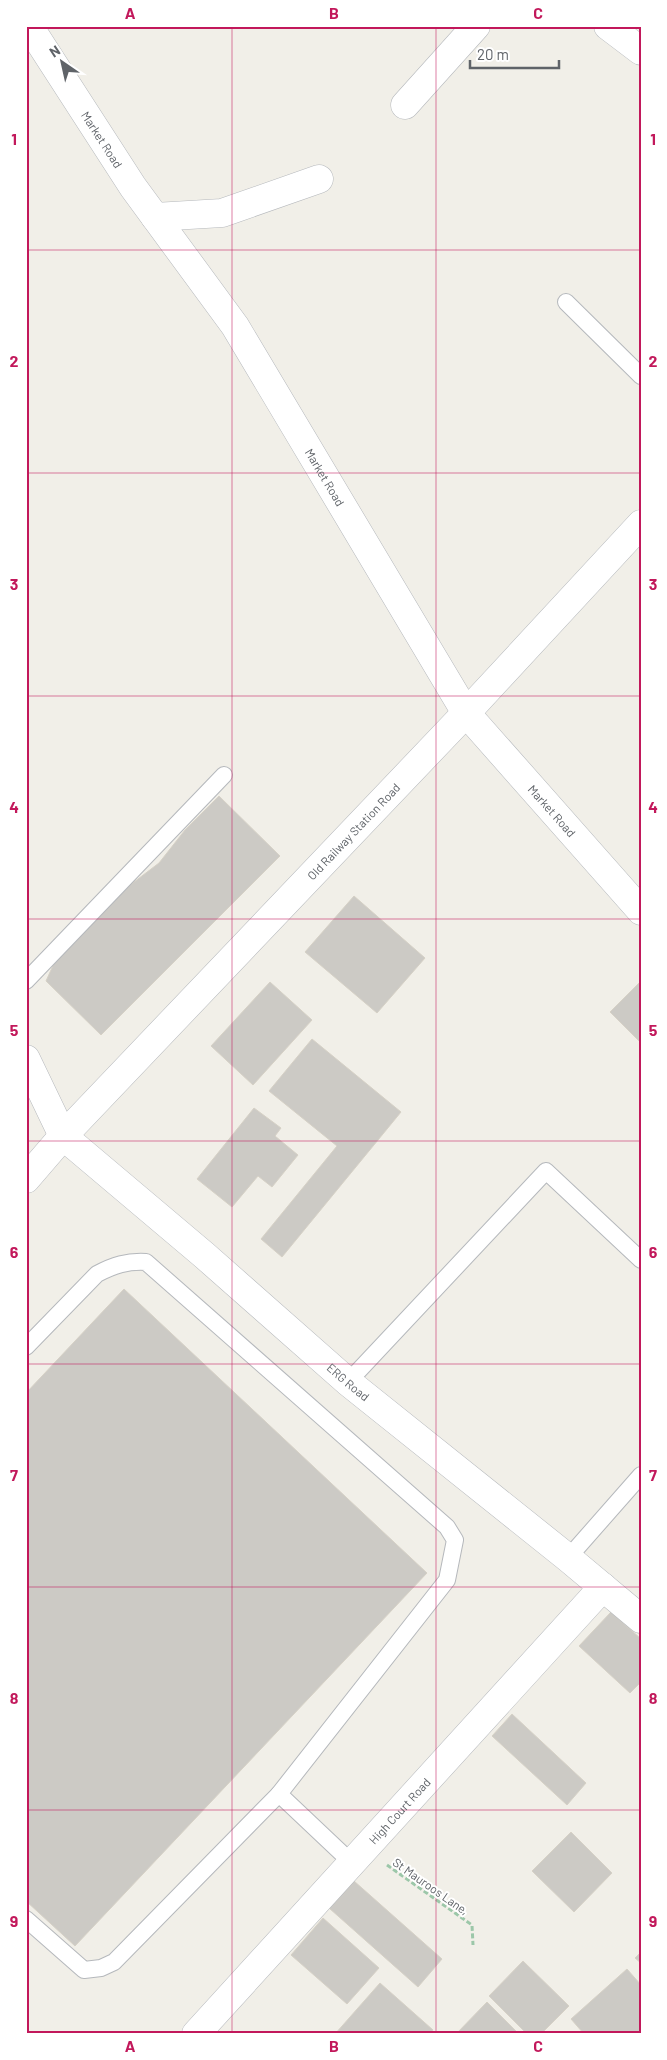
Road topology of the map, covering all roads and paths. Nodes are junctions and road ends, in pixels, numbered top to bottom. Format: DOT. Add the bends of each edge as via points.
graph roads {
  1 [pos="29,26"];
  2 [pos="476,26"];
  3 [pos="608,26"];
  4 [pos="641,51"];
  5 [pos="405,105"];
  6 [pos="319,179"];
  7 [pos="155,217"];
  8 [pos="566,302"];
  9 [pos="641,376"];
  10 [pos="641,524"];
  11 [pos="466,713"];
  12 [pos="224,775"];
  13 [pos="641,911"];
  14 [pos="26,982"];
  15 [pos="26,1059"];
  16 [pos="63,1136"];
  17 [pos="26,1179"];
  18 [pos="641,1260"];
  19 [pos="26,1347"];
  20 [pos="348,1382"];
  21 [pos="641,1475"];
  22 [pos="568,1558"];
  23 [pos="603,1587"];
  24 [pos="641,1619"];
  25 [pos="279,1794"];
  26 [pos="358,1856"];
  27 [pos="26,1920"];
  28 [pos="473,1945"];
  29 [pos="196,2034"];
  1 -- 7 [label="street, Market Road"];
  2 -- 5 [label="street"];
  3 -- 4 [label="street"];
  6 -- 7 [label="street" via="222,213"];
  7 -- 11 [label="street, Market Road" via="235,326"];
  8 -- 9 [label="lane"];
  10 -- 11 [label="street, Old Railway Station Road"];
  11 -- 13 [label="street, Market Road"];
  11 -- 16 [label="street, Old Railway Station Road"];
  12 -- 14 [label="lane"];
  15 -- 16 [label="street"];
  16 -- 17 [label="street, Old Railway Station Road"];
  16 -- 20 [label="street, ERG Road"];
  18 -- 20 [label="lane" via="546,1171"];
  19 -- 25 [label="lane" via="97,1274 130,1261 146,1262 447,1527 455,1540 447,1580"];
  20 -- 22 [label="street, ERG Road"];
  21 -- 22 [label="lane"];
  22 -- 23 [label="street, ERG Road"];
  23 -- 24 [label="street, ERG Road"];
  23 -- 26 [label="street, High Court Road"];
  25 -- 26 [label="lane"];
  25 -- 27 [label="lane" via="114,1962 84,1970"];
  26 -- 28 [label="path, St Mauroos Lane," via="472,1925"];
  26 -- 29 [label="street, High Court Road"];
}
